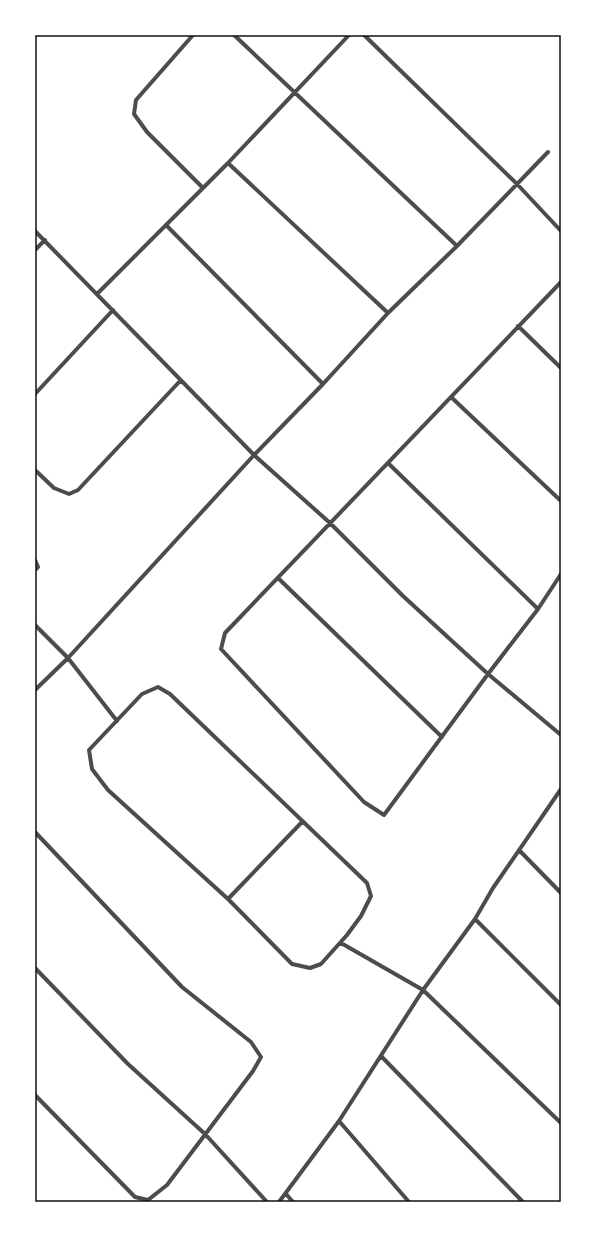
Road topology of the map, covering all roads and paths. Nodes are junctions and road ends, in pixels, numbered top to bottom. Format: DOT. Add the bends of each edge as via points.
graph roads {
  1 [pos="193,35"];
  2 [pos="234,35"];
  3 [pos="349,35"];
  4 [pos="364,35"];
  5 [pos="295,92"];
  6 [pos="548,152"];
  7 [pos="228,163"];
  8 [pos="517,184"];
  9 [pos="203,188"];
  10 [pos="166,225"];
  11 [pos="561,231"];
  12 [pos="35,232"];
  13 [pos="45,240"];
  14 [pos="457,246"];
  15 [pos="35,250"];
  16 [pos="561,282"];
  17 [pos="97,294"];
  18 [pos="113,310"];
  19 [pos="388,313"];
  20 [pos="518,326"];
  21 [pos="561,368"];
  22 [pos="180,381"];
  23 [pos="323,384"];
  24 [pos="35,394"];
  25 [pos="451,397"];
  26 [pos="254,455"];
  27 [pos="389,464"];
  28 [pos="35,470"];
  29 [pos="561,501"];
  30 [pos="330,524"];
  31 [pos="35,560"];
  32 [pos="35,570"];
  33 [pos="561,574"];
  34 [pos="278,578"];
  35 [pos="538,609"];
  36 [pos="35,624"];
  37 [pos="68,658"];
  38 [pos="488,674"];
  39 [pos="35,690"];
  40 [pos="117,721"];
  41 [pos="561,735"];
  42 [pos="442,737"];
  43 [pos="561,789"];
  44 [pos="302,822"];
  45 [pos="35,832"];
  46 [pos="519,850"];
  47 [pos="561,893"];
  48 [pos="228,899"];
  49 [pos="475,919"];
  50 [pos="341,943"];
  51 [pos="35,968"];
  52 [pos="423,990"];
  53 [pos="561,1005"];
  54 [pos="381,1056"];
  55 [pos="35,1095"];
  56 [pos="339,1121"];
  57 [pos="561,1123"];
  58 [pos="205,1134"];
  59 [pos="286,1194"];
  60 [pos="268,1202"];
  61 [pos="279,1202"];
  62 [pos="293,1202"];
  63 [pos="409,1202"];
  64 [pos="523,1202"];
  1 -- 9 [label="street" via="136,100 134,114 147,132"];
  2 -- 5 [label="street"];
  3 -- 5 [label="street"];
  4 -- 8 [label="street"];
  5 -- 7 [label="street"];
  5 -- 14 [label="street"];
  6 -- 8 [label="street"];
  7 -- 9 [label="street"];
  7 -- 19 [label="street"];
  8 -- 11 [label="street"];
  8 -- 14 [label="street"];
  9 -- 10 [label="street"];
  10 -- 17 [label="street"];
  10 -- 23 [label="street"];
  12 -- 13 [label="street"];
  13 -- 15 [label="street"];
  13 -- 17 [label="street"];
  14 -- 19 [label="street"];
  16 -- 20 [label="street"];
  17 -- 18 [label="street"];
  18 -- 22 [label="street"];
  18 -- 24 [label="street"];
  19 -- 23 [label="street"];
  20 -- 21 [label="street"];
  20 -- 25 [label="street"];
  22 -- 26 [label="street"];
  22 -- 28 [label="street" via="78,490 69,494 54,488"];
  23 -- 26 [label="street"];
  25 -- 27 [label="street"];
  25 -- 29 [label="street"];
  26 -- 30 [label="street"];
  26 -- 37 [label="street"];
  27 -- 30 [label="street"];
  27 -- 35 [label="street"];
  30 -- 34 [label="street"];
  30 -- 38 [label="street"];
  31 -- 32 [label="street" via="38,567"];
  33 -- 35 [label="street"];
  34 -- 42 [label="street"];
  34 -- 42 [label="street" via="225,633 221,650 364,802 384,815"];
  35 -- 38 [label="street"];
  36 -- 37 [label="street"];
  37 -- 39 [label="street"];
  37 -- 40 [label="street"];
  38 -- 41 [label="street"];
  38 -- 42 [label="street"];
  40 -- 44 [label="street" via="142,694 158,687 170,694"];
  40 -- 48 [label="street" via="90,750 92,769 108,790"];
  43 -- 46 [label="street"];
  44 -- 48 [label="street"];
  44 -- 50 [label="street" via="367,883 371,896 361,916"];
  45 -- 58 [label="street" via="182,987 251,1042 261,1057"];
  46 -- 47 [label="street"];
  46 -- 49 [label="street"];
  48 -- 50 [label="street" via="292,964 310,968 321,964"];
  49 -- 52 [label="street"];
  49 -- 53 [label="street"];
  50 -- 52 [label="street"];
  51 -- 58 [label="street" via="128,1064"];
  52 -- 54 [label="street"];
  52 -- 57 [label="street"];
  54 -- 56 [label="street"];
  54 -- 64 [label="street"];
  55 -- 58 [label="street" via="135,1197 148,1200 167,1185"];
  56 -- 59 [label="street"];
  56 -- 63 [label="street"];
  58 -- 60 [label="street"];
  59 -- 61 [label="street"];
  59 -- 62 [label="street"];
}
